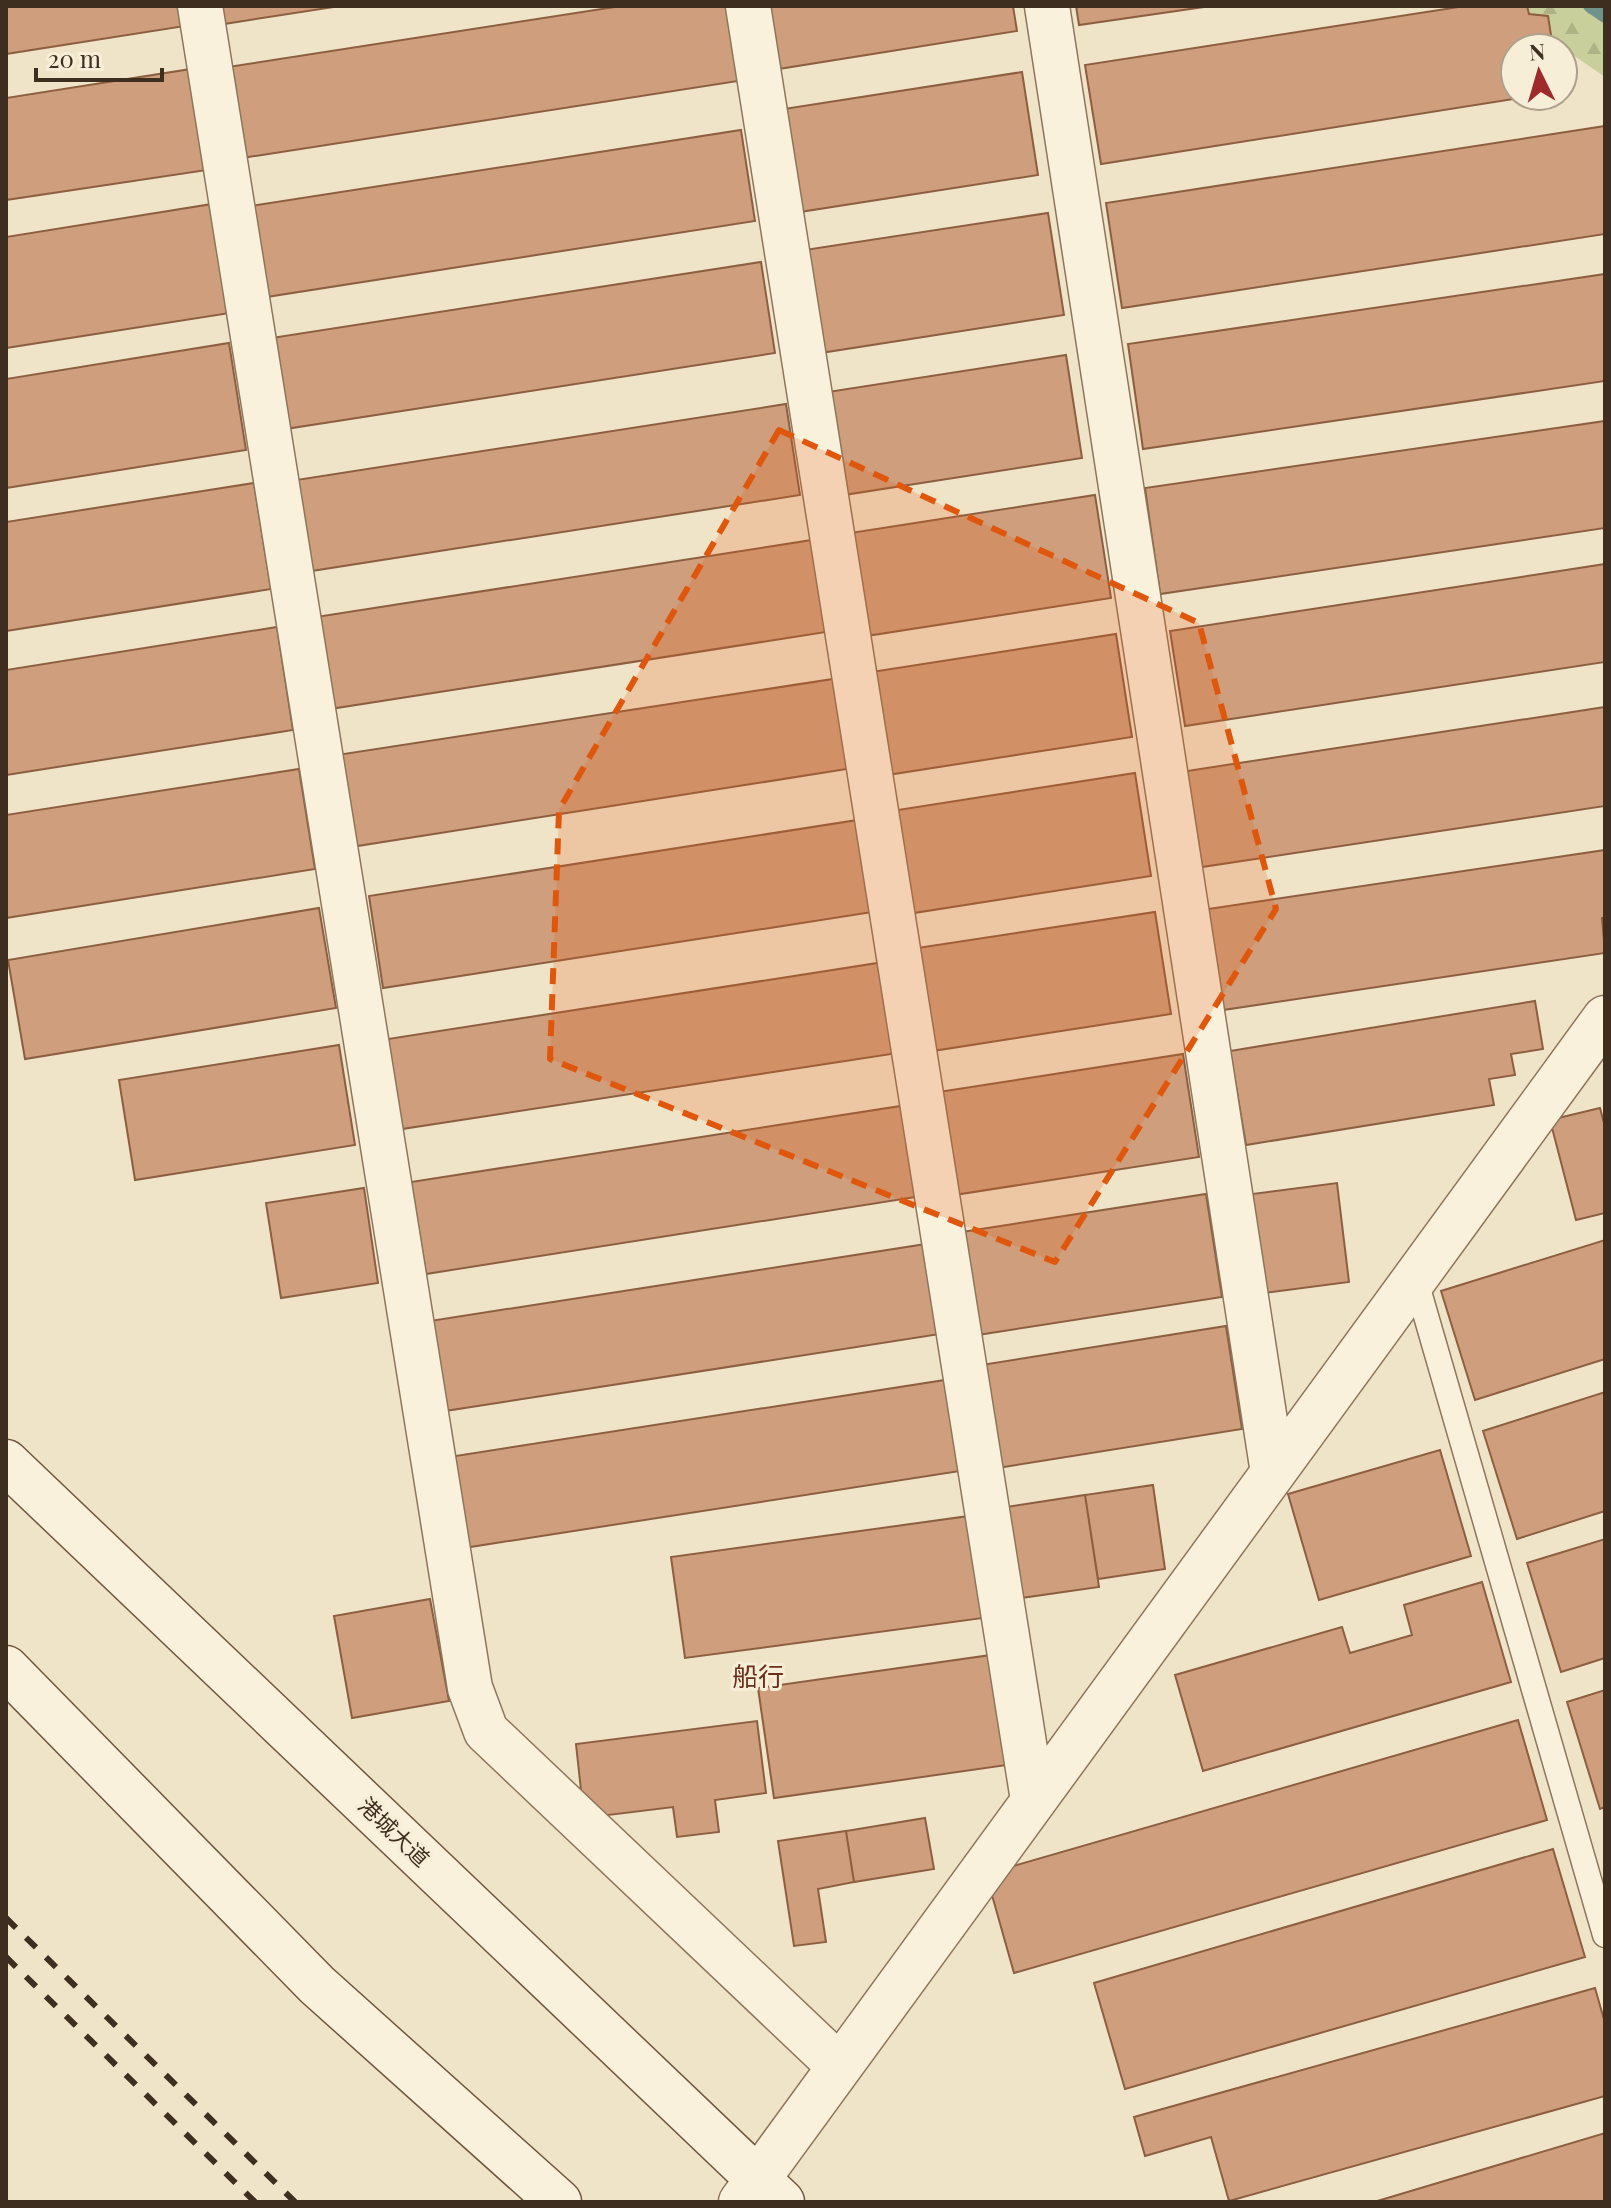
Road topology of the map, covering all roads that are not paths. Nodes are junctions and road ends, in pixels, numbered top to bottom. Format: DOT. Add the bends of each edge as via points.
graph roads {
  1 [pos="200,6"];
  2 [pos="748,6"];
  3 [pos="1047,6"];
  4 [pos="1605,1018"];
  5 [pos="1415,1278"];
  6 [pos="6,1462"];
  7 [pos="1273,1473"];
  8 [pos="6,1668"];
  9 [pos="1033,1800"];
  10 [pos="1605,1935"];
  11 [pos="838,2065"];
  12 [pos="760,2194"];
  13 [pos="559,2202"];
  1 -- 11 [label="street" via="470,1688 486,1731"];
  2 -- 9 [label="street"];
  3 -- 7 [label="street"];
  4 -- 5 [label="street"];
  5 -- 7 [label="street"];
  5 -- 10 [label="lane"];
  6 -- 12 [label="street, 港城大道"];
  7 -- 9 [label="street"];
  8 -- 13 [label="street" via="317,1985"];
  9 -- 11 [label="street"];
  11 -- 12 [label="street"];
}
